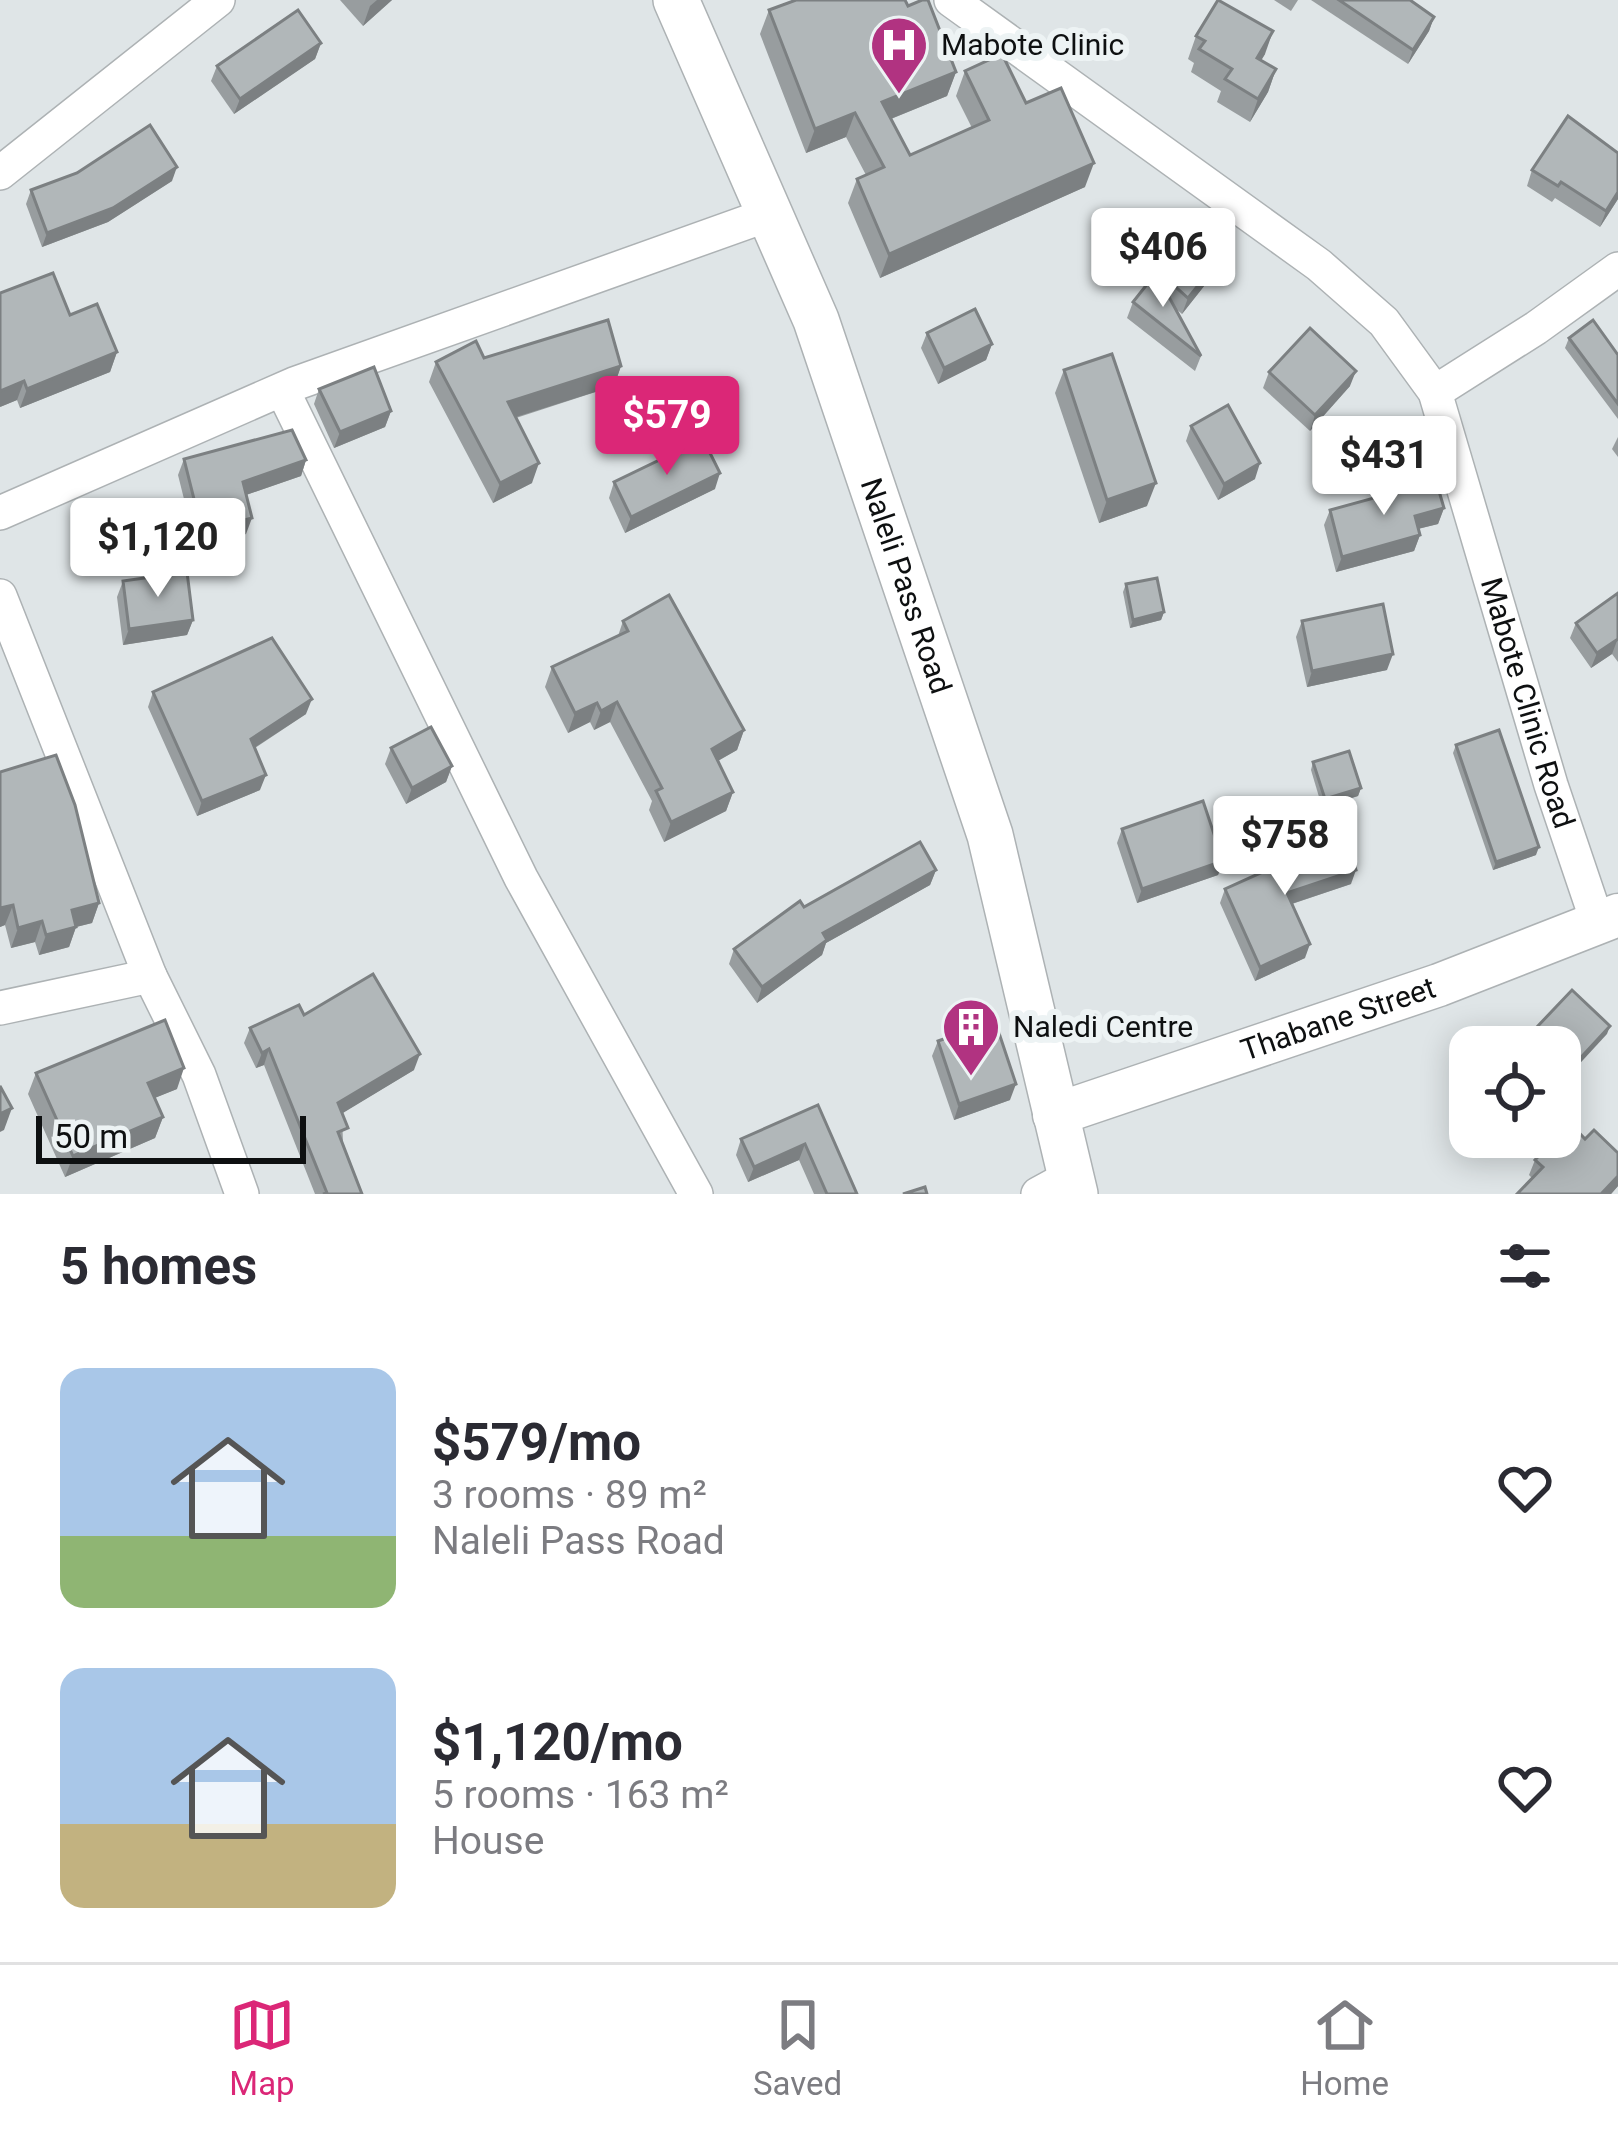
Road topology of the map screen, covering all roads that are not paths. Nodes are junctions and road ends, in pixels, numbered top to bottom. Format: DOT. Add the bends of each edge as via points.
graph roads {
  1 [pos="218,0"];
  2 [pos="676,0"];
  3 [pos="951,0"];
  4 [pos="0,173"];
  5 [pos="770,214"];
  6 [pos="1618,269"];
  7 [pos="283,391"];
  8 [pos="1435,392"];
  9 [pos="0,513"];
  10 [pos="0,596"];
  11 [pos="1608,920"];
  12 [pos="150,976"];
  13 [pos="0,1008"];
  14 [pos="1054,1115"];
  15 [pos="1061,1188"];
  16 [pos="242,1194"];
  17 [pos="696,1194"];
  1 -- 4 [label="street"];
  2 -- 5 [label="main road, Naleli Pass Road"];
  3 -- 8 [label="street, Mabote Clinic Road" via="1318,265 1384,322"];
  5 -- 7 [label="street"];
  5 -- 14 [label="main road, Naleli Pass Road" via="816,320 990,835"];
  6 -- 8 [label="street"];
  7 -- 9 [label="street"];
  7 -- 17 [label="street" via="521,878"];
  8 -- 11 [label="street, Mabote Clinic Road" via="1551,785"];
  10 -- 12 [label="street"];
  11 -- 14 [label="street, Thabane Street"];
  12 -- 13 [label="street"];
  12 -- 16 [label="street" via="199,1075"];
  14 -- 15 [label="main road, Naleli Pass Road"];
}
